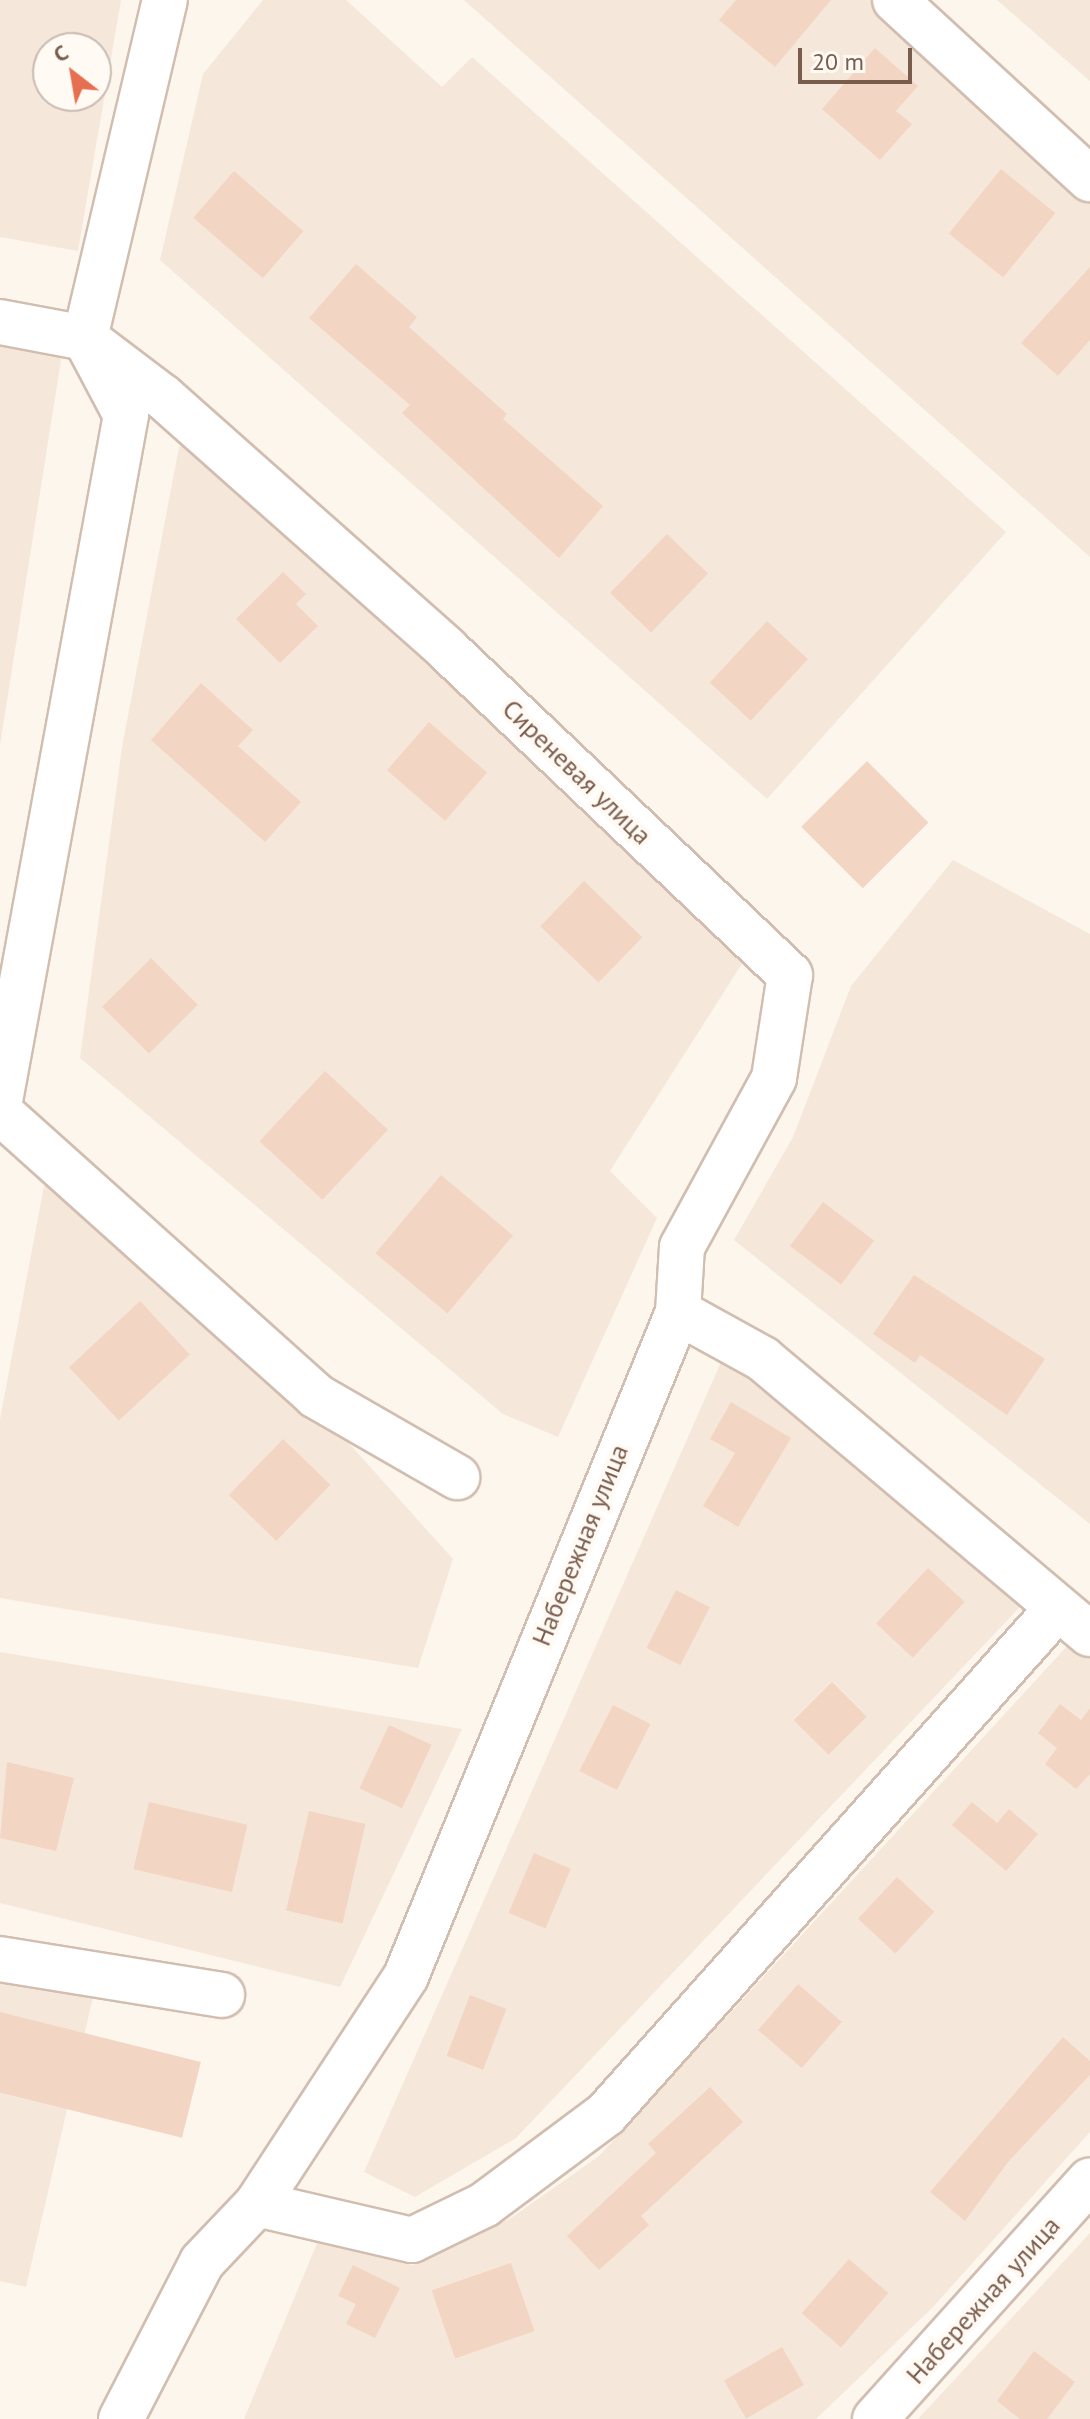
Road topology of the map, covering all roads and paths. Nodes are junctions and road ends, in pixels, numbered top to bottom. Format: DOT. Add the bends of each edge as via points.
graph roads {
  1 [pos="165,0"];
  2 [pos="895,0"];
  3 [pos="1090,179"];
  4 [pos="0,322"];
  5 [pos="85,338"];
  6 [pos="4,1041"];
  7 [pos="0,1101"];
  8 [pos="0,1112"];
  9 [pos="678,1312"];
  10 [pos="457,1477"];
  11 [pos="1074,1622"];
  12 [pos="0,1959"];
  13 [pos="222,1995"];
  14 [pos="1090,2180"];
  15 [pos="257,2204"];
  16 [pos="121,2419"];
  17 [pos="875,2419"];
  1 -- 5 [label="street"];
  2 -- 3 [label="street"];
  4 -- 5 [label="street, Сиреневая улица"];
  5 -- 6 [label="street" via="126,415"];
  5 -- 9 [label="street, Сиреневая улица" via="163,397 447,649 790,975 774,1078 682,1247"];
  6 -- 7 [label="street"];
  8 -- 10 [label="street" via="316,1396"];
  9 -- 11 [label="street" via="763,1359"];
  9 -- 15 [label="street, Набережная улица" via="406,1976"];
  11 -- 15 [label="street" via="606,2114 484,2205 412,2240"];
  12 -- 13 [label="street"];
  14 -- 17 [label="street, Набережная улица"];
  15 -- 16 [label="street, Набережная улица" via="202,2262"];
}
